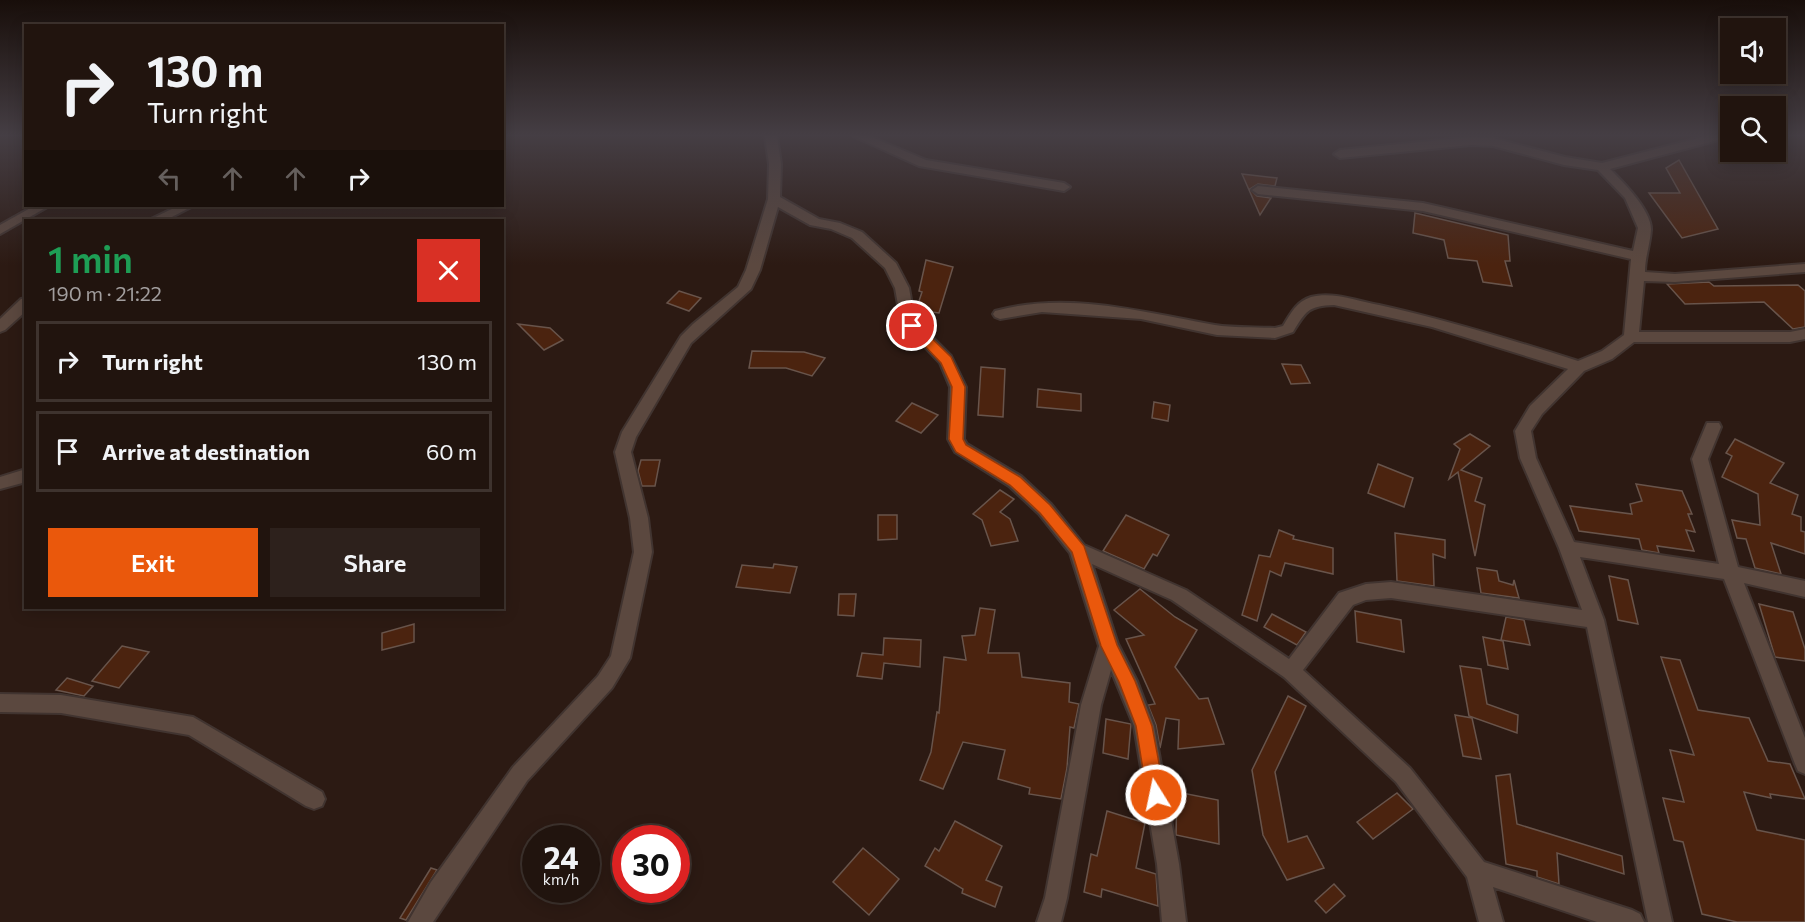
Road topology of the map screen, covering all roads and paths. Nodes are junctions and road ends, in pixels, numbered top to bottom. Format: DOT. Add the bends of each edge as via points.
graph roads {
  1 [pos="775,179"];
  2 [pos="1015,179"];
  3 [pos="1614,179"];
  4 [pos="1064,187"];
  5 [pos="1258,190"];
  6 [pos="774,200"];
  7 [pos="41,207"];
  8 [pos="185,207"];
  9 [pos="158,219"];
  10 [pos="0,230"];
  11 [pos="1638,256"];
  12 [pos="1798,269"];
  13 [pos="1638,276"];
  14 [pos="1805,280"];
  15 [pos="24,304"];
  16 [pos="1000,314"];
  17 [pos="0,327"];
  18 [pos="1805,334"];
  19 [pos="1631,337"];
  20 [pos="1579,367"];
  21 [pos="1713,427"];
  22 [pos="24,476"];
  23 [pos="0,483"];
  24 [pos="1568,548"];
  25 [pos="1078,550"];
  26 [pos="1731,573"];
  27 [pos="1805,589"];
  28 [pos="1595,620"];
  29 [pos="1109,646"];
  30 [pos="1291,670"];
  31 [pos="0,703"];
  32 [pos="1805,764"];
  33 [pos="314,799"];
  34 [pos="1477,871"];
  35 [pos="420,922"];
  36 [pos="1049,922"];
  37 [pos="1174,922"];
  38 [pos="1491,922"];
  39 [pos="1632,922"];
  40 [pos="1660,922"];
  1 -- 6 [label="street"];
  2 -- 4 [label="street"];
  3 -- 11 [label="street" via="1631,197 1645,228"];
  5 -- 11 [label="street" via="1423,207"];
  6 -- 25 [label="street" via="815,222 857,235 891,266 902,288 912,326 946,360 958,387 956,439 961,448 1015,481 1045,509"];
  6 -- 35 [label="street" via="744,289 686,340 628,436 623,452 643,552 620,658 605,682 520,774"];
  7 -- 10 [label="street"];
  8 -- 9 [label="street"];
  11 -- 13 [label="street"];
  12 -- 13 [label="street" via="1675,278"];
  12 -- 14 [label="street"];
  13 -- 19 [label="street"];
  15 -- 17 [label="street"];
  16 -- 20 [label="street" via="1042,307 1141,314 1217,330 1275,333 1288,329 1302,307 1315,301 1334,300 1433,322"];
  18 -- 19 [label="street"];
  19 -- 20 [label="street" via="1607,355"];
  20 -- 24 [label="street" via="1536,410 1523,431 1528,458"];
  21 -- 26 [label="street" via="1700,459"];
  22 -- 23 [label="street"];
  24 -- 26 [label="street"];
  24 -- 28 [label="street"];
  25 -- 29 [label="street"];
  25 -- 30 [label="street" via="1179,595"];
  26 -- 27 [label="street"];
  26 -- 32 [label="street"];
  28 -- 30 [label="street" via="1391,590 1366,592 1346,599"];
  28 -- 40 [label="street"];
  29 -- 36 [label="street" via="1091,705"];
  29 -- 37 [label="street" via="1144,726"];
  30 -- 34 [label="street" via="1403,775"];
  31 -- 33 [label="street" via="61,704 193,726"];
  34 -- 38 [label="street"];
  34 -- 39 [label="street"];
}
